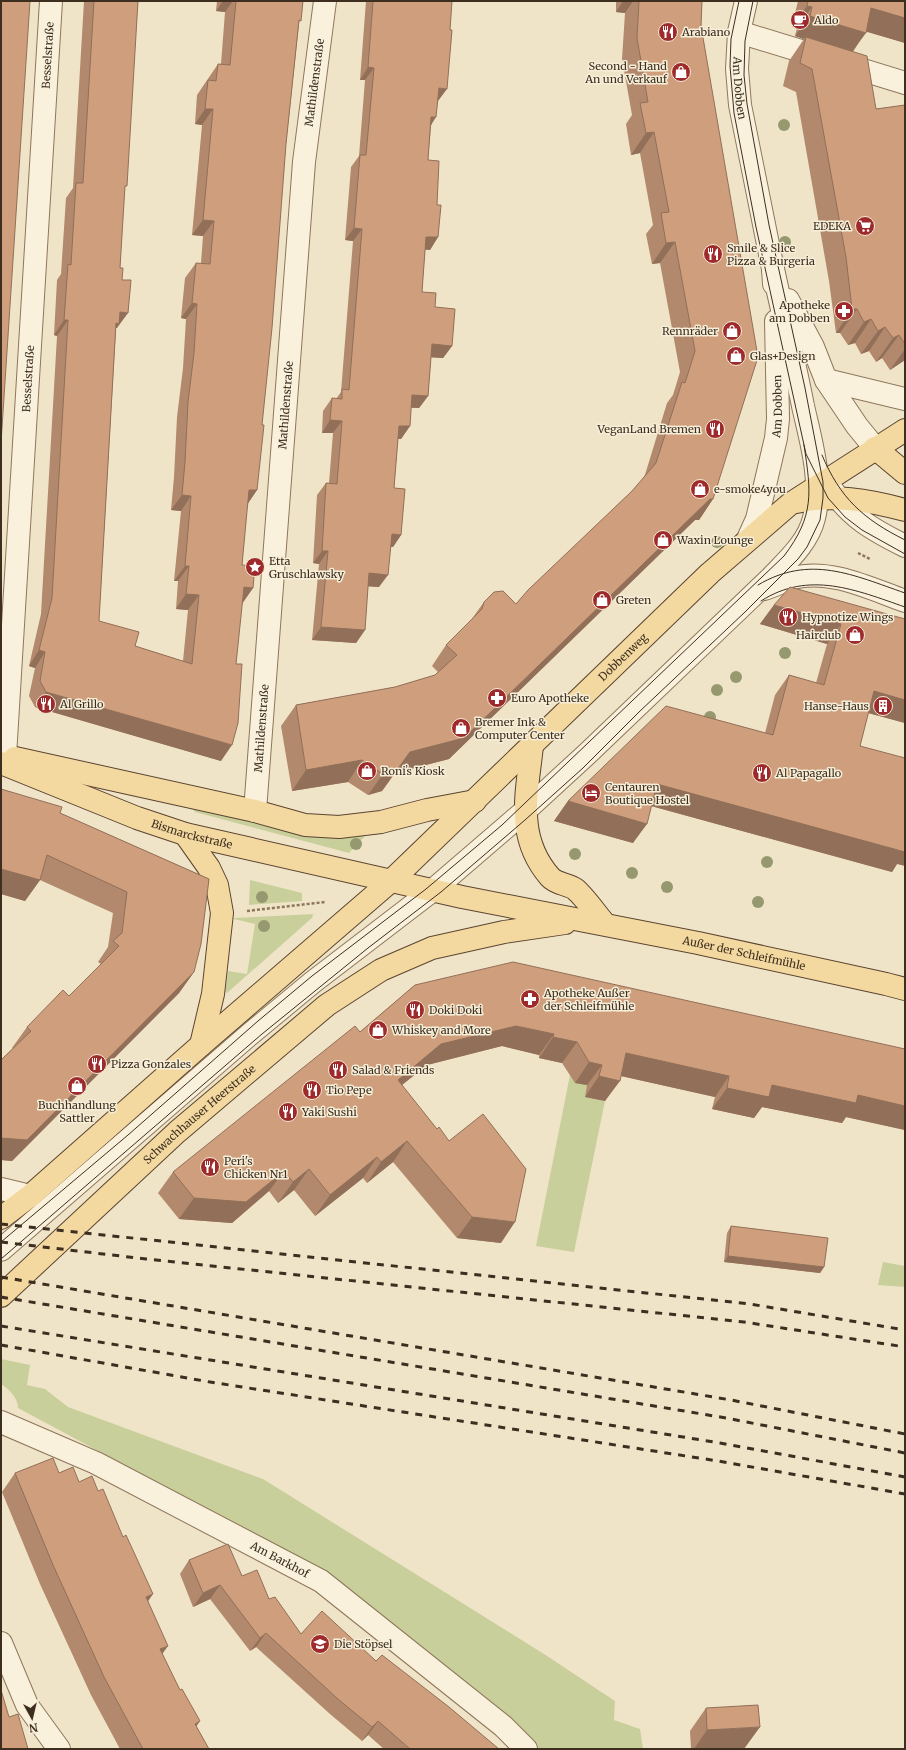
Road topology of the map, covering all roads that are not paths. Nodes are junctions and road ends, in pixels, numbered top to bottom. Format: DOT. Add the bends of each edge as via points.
graph roads {
  1 [pos="51,1"];
  2 [pos="325,1"];
  3 [pos="746,1"];
  4 [pos="739,32"];
  5 [pos="905,83"];
  6 [pos="773,269"];
  7 [pos="826,380"];
  8 [pos="905,399"];
  9 [pos="905,430"];
  10 [pos="875,448"];
  11 [pos="905,472"];
  12 [pos="824,490"];
  13 [pos="905,510"];
  14 [pos="748,539"];
  15 [pos="905,546"];
  16 [pos="905,600"];
  17 [pos="739,608"];
  18 [pos="532,746"];
  19 [pos="2,758"];
  20 [pos="475,800"];
  21 [pos="526,810"];
  22 [pos="255,811"];
  23 [pos="185,834"];
  24 [pos="391,881"];
  25 [pos="433,890"];
  26 [pos="582,921"];
  27 [pos="604,924"];
  28 [pos="414,955"];
  29 [pos="899,983"];
  30 [pos="201,1044"];
  31 [pos="1,1189"];
  32 [pos="30,1196"];
  33 [pos="1,1218"];
  34 [pos="1,1250"];
  35 [pos="1,1296"];
  36 [pos="1,1422"];
  37 [pos="1,1643"];
  38 [pos="59,1749"];
  39 [pos="526,1749"];
  1 -- 19 [label="street, Besselstraße"];
  2 -- 22 [label="street, Mathildenstraße" via="304,162"];
  3 -- 4 [label="street, Am Dobben"];
  4 -- 5 [label="street"];
  4 -- 6 [label="street, Am Dobben" via="737,69 740,105"];
  6 -- 7 [label="street, Am Dobben" via="813,348"];
  6 -- 12 [label="street" via="813,453"];
  6 -- 14 [label="street, Am Dobben" via="778,419 757,519"];
  7 -- 8 [label="street"];
  7 -- 10 [label="street, Am Dobben"];
  9 -- 10 [label="main road, Dobbenweg"];
  10 -- 11 [label="main road, Am Dobben"];
  10 -- 12 [label="main road, Dobbenweg"];
  12 -- 13 [label="main road, Dobbenweg"];
  12 -- 14 [label="main road, Dobbenweg" via="790,504"];
  12 -- 15 [label="street" via="865,525"];
  12 -- 17 [label="street" via="814,519 796,552"];
  14 -- 18 [label="main road, Dobbenweg"];
  16 -- 17 [label="street" via="841,579 813,575 793,578 764,590"];
  17 -- 21 [label="street"];
  18 -- 20 [label="main road, Dobbenweg"];
  18 -- 21 [label="main road"];
  19 -- 22 [label="main road"];
  19 -- 23 [label="main road, Bismarckstraße" via="137,818"];
  20 -- 22 [label="main road" via="381,822 339,828 305,825"];
  20 -- 24 [label="main road, Dobbenweg"];
  21 -- 25 [label="street"];
  21 -- 27 [label="main road" via="528,838 551,878 575,889"];
  23 -- 24 [label="main road, Bismarckstraße"];
  23 -- 30 [label="main road" via="209,868 217,885 222,913 213,994"];
  24 -- 25 [label="main road, Außer der Schleifmühle"];
  24 -- 30 [label="main road"];
  25 -- 26 [label="main road, Außer der Schleifmühle"];
  25 -- 34 [label="street" via="313,982"];
  26 -- 27 [label="main road, Außer der Schleifmühle"];
  26 -- 28 [label="main road, Außer der Schleifmühle" via="504,932 432,948"];
  27 -- 29 [label="main road, Außer der Schleifmühle"];
  28 -- 35 [label="main road, Schwachhauser Heerstraße" via="381,970 319,1011 177,1132"];
  30 -- 32 [label="main road"];
  31 -- 32 [label="street"];
  32 -- 33 [label="main road"];
  36 -- 39 [label="street, Am Barkhof" via="96,1464 321,1581 503,1726"];
  37 -- 38 [label="street" via="27,1705"];
}
